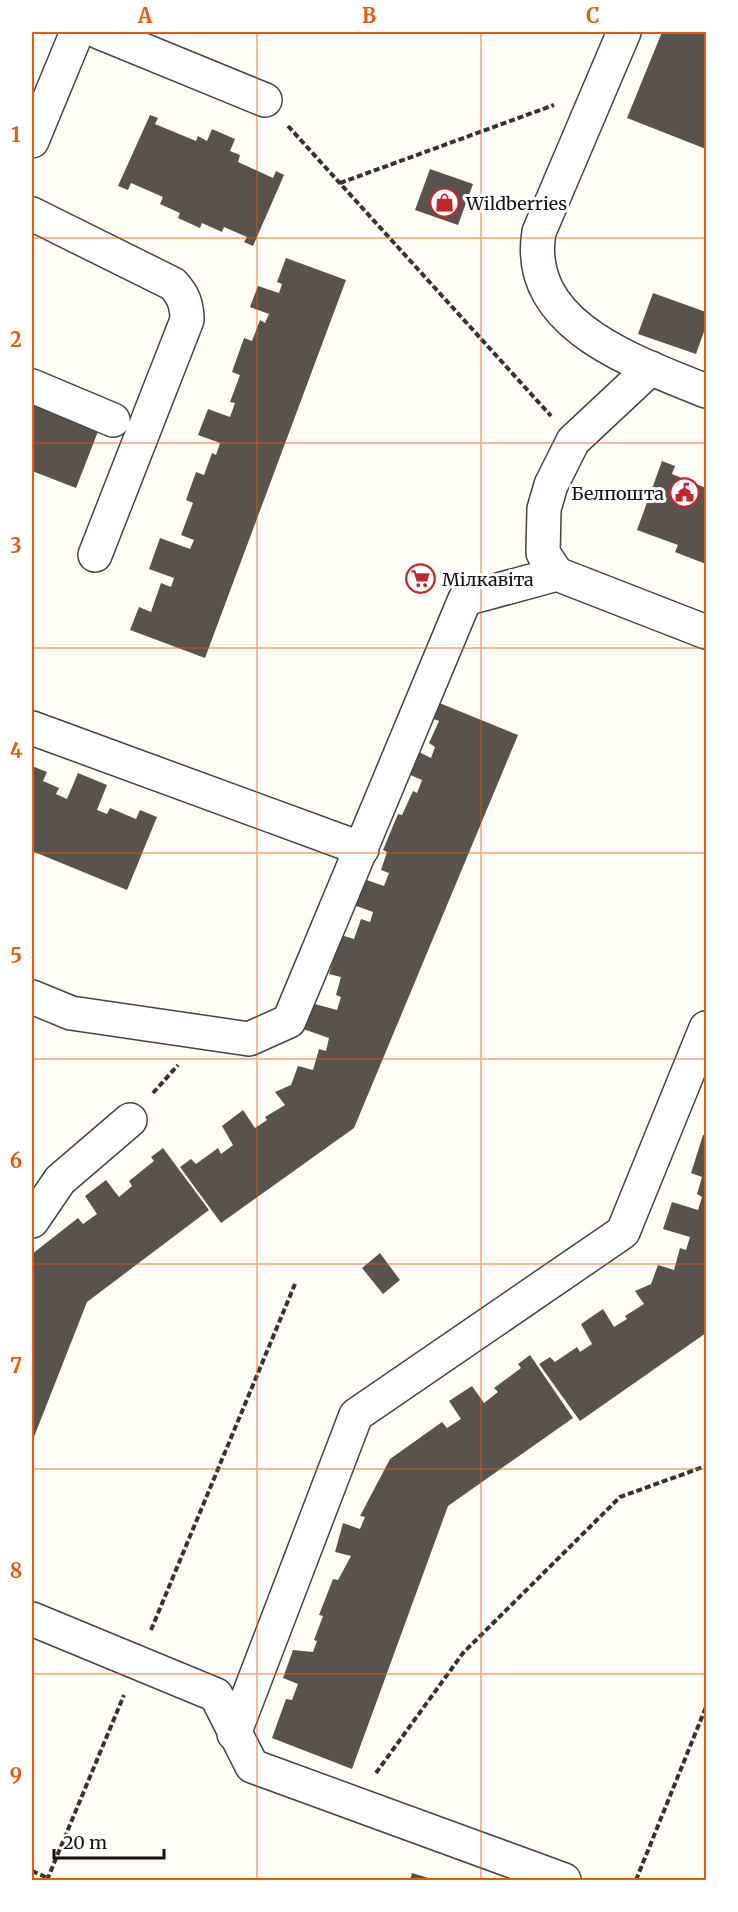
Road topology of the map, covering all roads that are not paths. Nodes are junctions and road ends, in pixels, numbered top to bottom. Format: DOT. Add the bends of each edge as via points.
graph roads {
  1 [pos="77,32"];
  2 [pos="99,32"];
  3 [pos="624,32"];
  4 [pos="265,100"];
  5 [pos="32,141"];
  6 [pos="32,214"];
  7 [pos="651,368"];
  8 [pos="32,386"];
  9 [pos="706,391"];
  10 [pos="113,420"];
  11 [pos="95,555"];
  12 [pos="556,574"];
  13 [pos="706,632"];
  14 [pos="32,728"];
  15 [pos="362,849"];
  16 [pos="32,997"];
  17 [pos="706,1028"];
  18 [pos="130,1120"];
  19 [pos="32,1221"];
  20 [pos="32,1619"];
  21 [pos="234,1734"];
  22 [pos="564,1881"];
  1 -- 5 [label="lane"];
  2 -- 4 [label="lane"];
  3 -- 7 [label="lane" via="539,232 536,250 538,273 550,297 583,330 613,352"];
  6 -- 11 [label="lane" via="173,284 187,308 187,320"];
  7 -- 9 [label="lane"];
  7 -- 12 [label="lane" via="573,441 551,486 544,509 543,553"];
  8 -- 10 [label="lane"];
  12 -- 13 [label="lane"];
  12 -- 15 [label="lane" via="465,598"];
  14 -- 15 [label="lane"];
  15 -- 16 [label="lane" via="289,1022 249,1039 71,1013"];
  17 -- 21 [label="lane" via="623,1232 356,1415"];
  18 -- 19 [label="lane" via="60,1180"];
  20 -- 21 [label="lane" via="216,1695"];
  21 -- 22 [label="lane" via="252,1766"];
}
